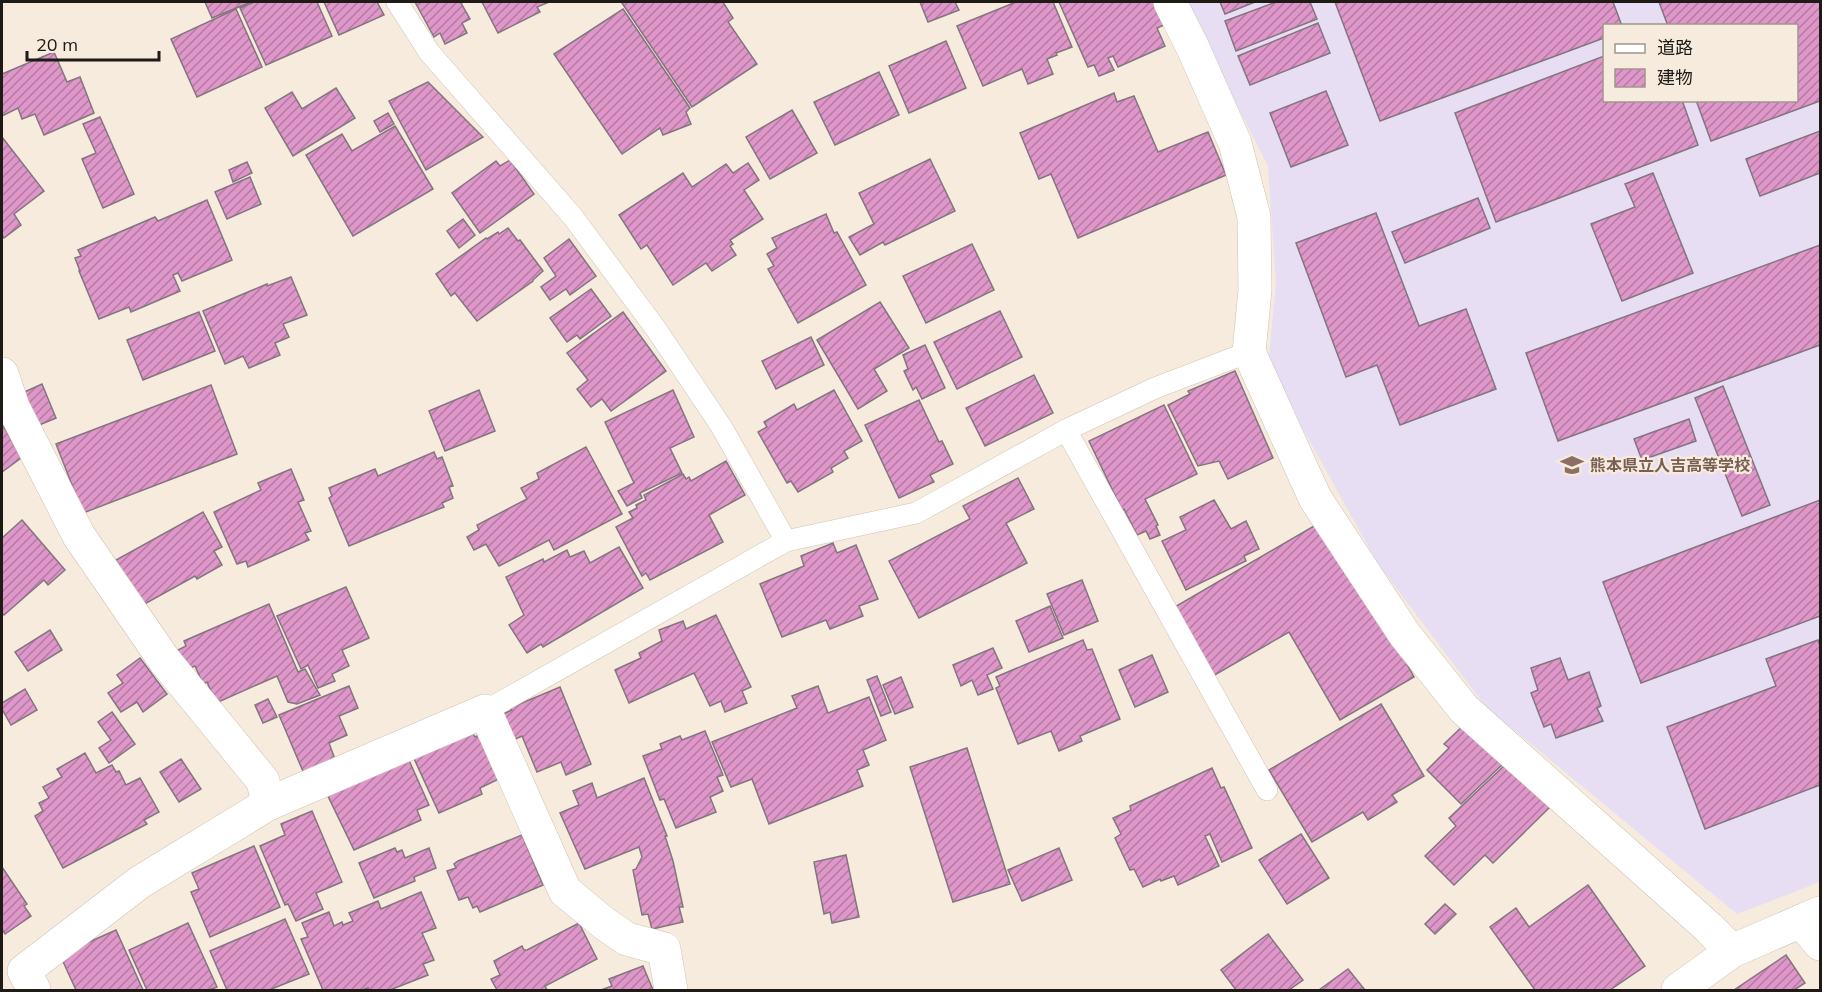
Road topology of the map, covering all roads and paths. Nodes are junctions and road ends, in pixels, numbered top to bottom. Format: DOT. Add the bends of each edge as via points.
graph roads {
  1 [pos="397,2"];
  2 [pos="1170,2"];
  3 [pos="1249,352"];
  4 [pos="2,374"];
  5 [pos="1066,430"];
  6 [pos="786,541"];
  7 [pos="485,711"];
  8 [pos="1267,790"];
  9 [pos="268,804"];
  10 [pos="1814,926"];
  11 [pos="1732,951"];
  12 [pos="34,990"];
  13 [pos="671,990"];
  14 [pos="1678,990"];
  1 -- 6 [label="lane" via="429,52 573,217 656,329 721,426"];
  2 -- 3 [label="street" via="1235,143 1254,217 1255,290"];
  3 -- 5 [label="lane" via="1155,388"];
  3 -- 11 [label="street" via="1315,498 1405,635 1464,709"];
  4 -- 9 [label="street" via="13,407 79,536 165,661 262,782"];
  5 -- 6 [label="lane" via="916,513"];
  5 -- 8 [label="lane"];
  6 -- 7 [label="lane"];
  7 -- 9 [label="street"];
  7 -- 13 [label="street" via="565,891 627,939 664,949"];
  9 -- 12 [label="street" via="140,882 24,971"];
  10 -- 11 [label="street"];
  11 -- 14 [label="street"];
}
